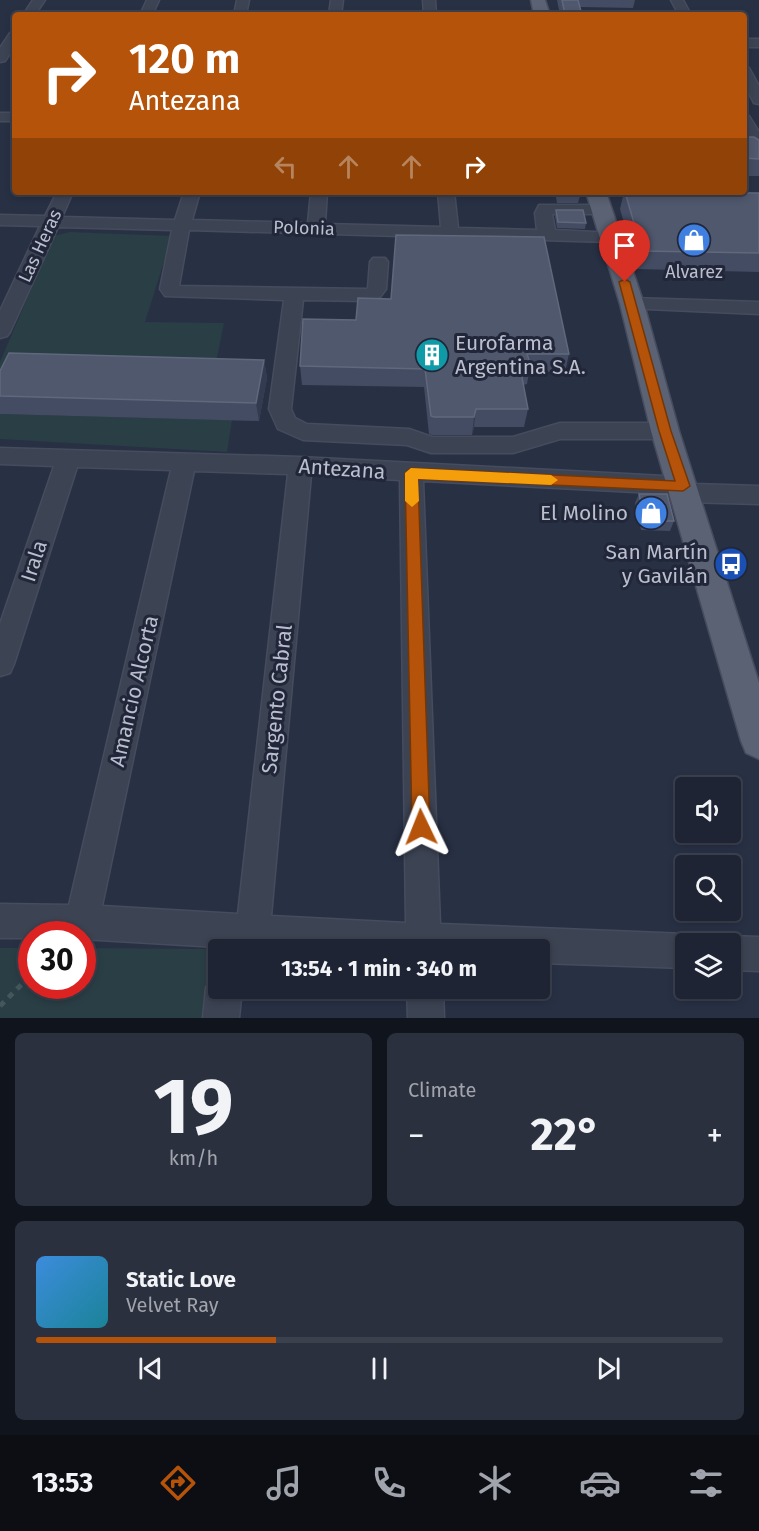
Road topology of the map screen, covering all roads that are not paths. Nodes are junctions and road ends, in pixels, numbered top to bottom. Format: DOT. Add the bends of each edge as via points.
graph roads {
  1 [pos="10,40"];
  2 [pos="0,58"];
  3 [pos="747,77"];
  4 [pos="759,100"];
  5 [pos="747,125"];
  6 [pos="759,147"];
  7 [pos="64,195"];
  8 [pos="191,195"];
  9 [pos="319,195"];
  10 [pos="446,195"];
  11 [pos="598,200"];
  12 [pos="0,220"];
  13 [pos="52,222"];
  14 [pos="183,224"];
  15 [pos="316,229"];
  16 [pos="450,232"];
  17 [pos="547,236"];
  18 [pos="609,237"];
  19 [pos="380,262"];
  20 [pos="294,294"];
  21 [pos="632,304"];
  22 [pos="759,308"];
  23 [pos="0,332"];
  24 [pos="665,431"];
  25 [pos="0,456"];
  26 [pos="68,458"];
  27 [pos="185,461"];
  28 [pos="300,466"];
  29 [pos="411,473"];
  30 [pos="684,490"];
  31 [pos="759,495"];
  32 [pos="0,664"];
  33 [pos="756,725"];
  34 [pos="0,921"];
  35 [pos="18,921"];
  36 [pos="82,921"];
  37 [pos="96,923"];
  38 [pos="237,938"];
  39 [pos="264,939"];
  40 [pos="424,939"];
  41 [pos="550,948"];
  42 [pos="675,951"];
  43 [pos="741,953"];
  44 [pos="759,954"];
  45 [pos="223,999"];
  46 [pos="425,999"];
  47 [pos="221,1018"];
  48 [pos="426,1018"];
  1 -- 2 [label="street"];
  3 -- 4 [label="street"];
  5 -- 6 [label="street"];
  7 -- 13 [label="street, Las Heras"];
  8 -- 14 [label="street"];
  9 -- 15 [label="street"];
  10 -- 16 [label="street"];
  11 -- 17 [label="street" via="545,209"];
  11 -- 18 [label="main road"];
  12 -- 13 [label="street, Polonia"];
  13 -- 14 [label="street, Polonia"];
  13 -- 23 [label="street, Las Heras"];
  14 -- 15 [label="street, Polonia"];
  14 -- 20 [label="street" via="176,244 169,289 172,292"];
  15 -- 16 [label="street, Polonia"];
  16 -- 17 [label="street, Polonia"];
  17 -- 18 [label="street, Polonia"];
  18 -- 21 [label="main road"];
  19 -- 20 [label="street" via="377,289 373,293"];
  20 -- 24 [label="street" via="280,409 286,423 303,432 409,437 431,445 513,445 561,431"];
  21 -- 22 [label="street"];
  21 -- 24 [label="main road"];
  24 -- 30 [label="main road"];
  25 -- 26 [label="street, Antezana"];
  26 -- 27 [label="street, Antezana"];
  26 -- 32 [label="street, Irala"];
  27 -- 28 [label="street, Antezana"];
  27 -- 36 [label="street, Amancio Alcorta"];
  28 -- 29 [label="street, Antezana"];
  28 -- 38 [label="street, Sargento Cabral"];
  29 -- 30 [label="street, Antezana"];
  29 -- 40 [label="street"];
  30 -- 31 [label="street, Antezana"];
  30 -- 33 [label="main road"];
  34 -- 35 [label="street"];
  37 -- 38 [label="street"];
  38 -- 39 [label="street"];
  41 -- 42 [label="street"];
  43 -- 44 [label="street"];
  45 -- 47 [label="street"];
  46 -- 48 [label="street"];
}
